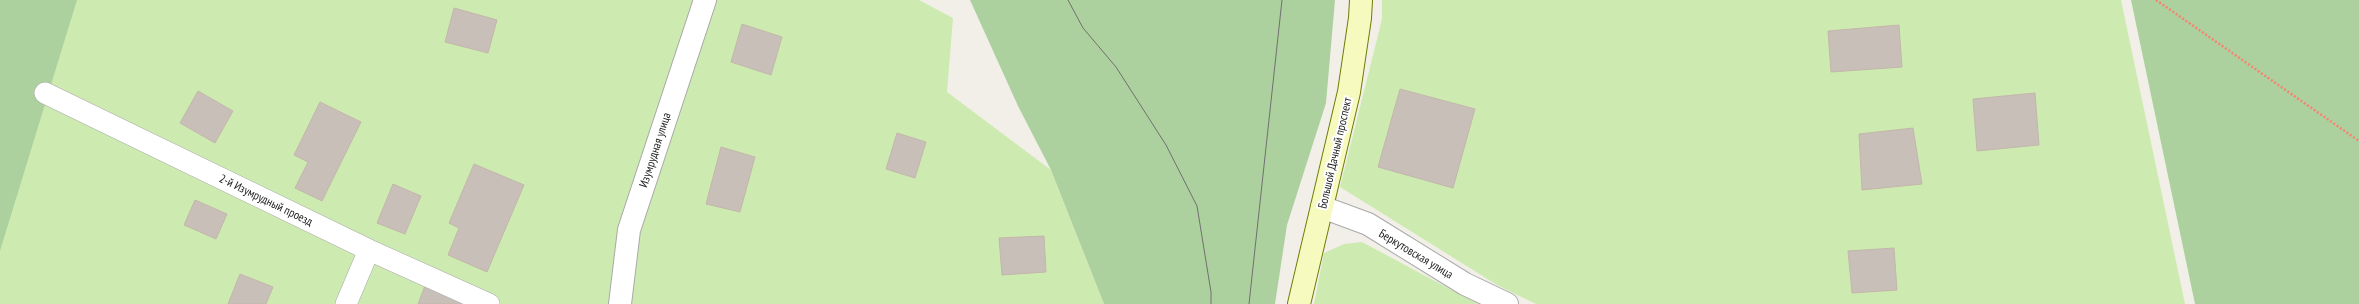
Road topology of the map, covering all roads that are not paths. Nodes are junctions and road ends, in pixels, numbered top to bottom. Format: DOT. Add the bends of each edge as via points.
graph roads {
  1 [pos="705,0"];
  2 [pos="1361,0"];
  3 [pos="45,92"];
  4 [pos="1322,207"];
  5 [pos="369,250"];
  6 [pos="346,304"];
  7 [pos="489,304"];
  8 [pos="620,304"];
  9 [pos="1299,304"];
  10 [pos="1507,304"];
  1 -- 8 [label="street, Изумрудная улица" via="629,230"];
  2 -- 4 [label="main road, Большой Дачный проспект" via="1349,92"];
  3 -- 5 [label="lane, 2-й Изумрудный проезд"];
  4 -- 9 [label="main road, Большой Дачный проспект"];
  4 -- 10 [label="street, Беркутовская улица" via="1368,224 1465,284"];
  5 -- 6 [label="lane"];
  5 -- 7 [label="lane, 2-й Изумрудный проезд"];
}
